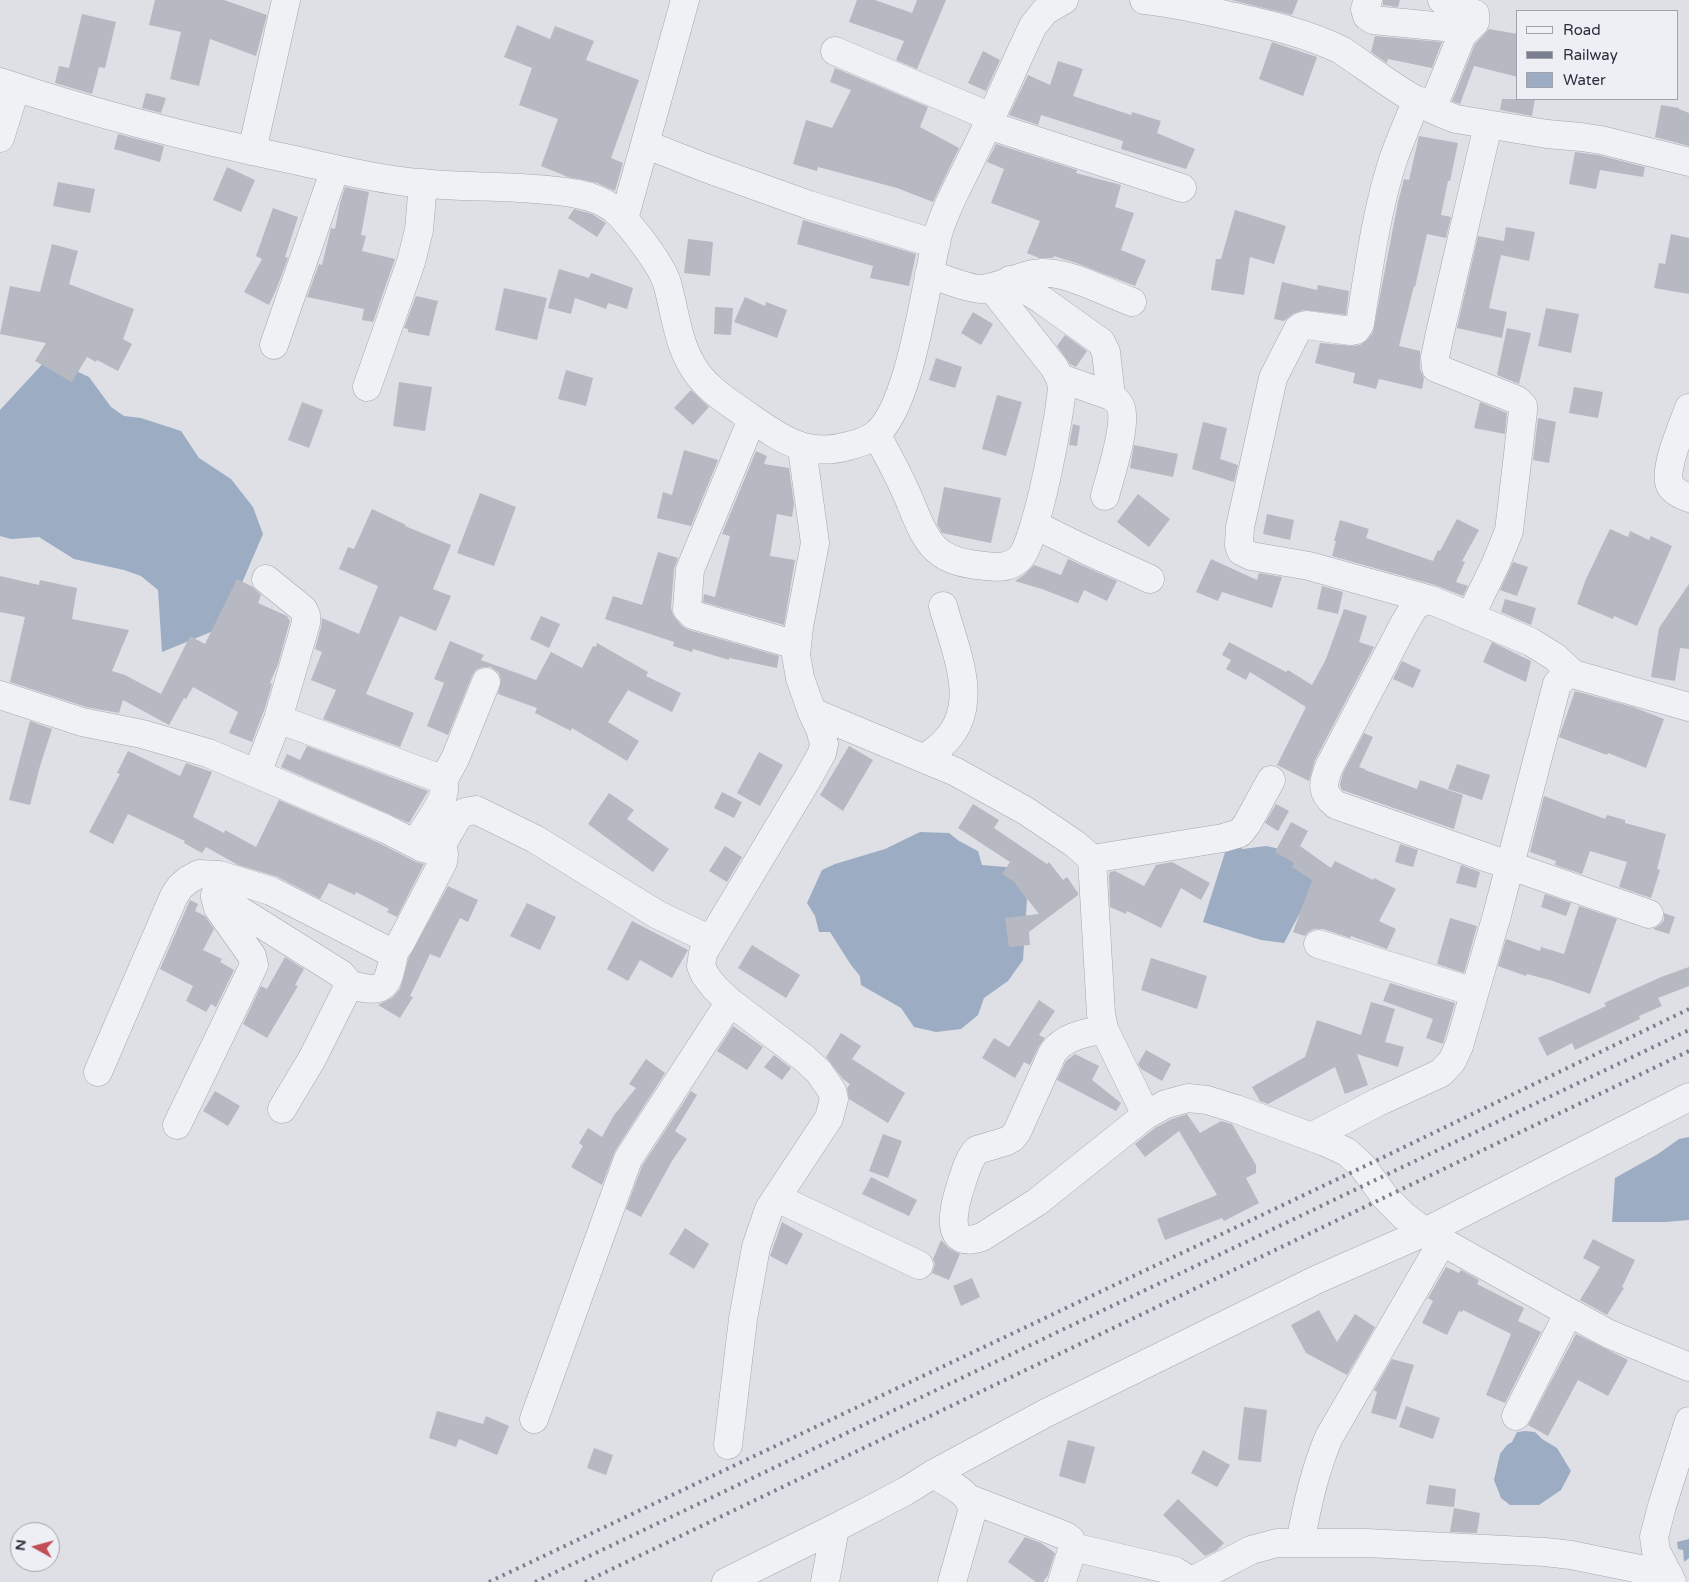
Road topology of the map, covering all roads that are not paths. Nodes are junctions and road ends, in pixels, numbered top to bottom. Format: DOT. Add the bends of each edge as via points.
graph roads {
  1 [pos="686,0"];
  2 [pos="1144,0"];
  3 [pos="1368,0"];
  4 [pos="1442,0"];
  5 [pos="281,1"];
  6 [pos="1060,1"];
  7 [pos="1462,35"];
  8 [pos="836,51"];
  9 [pos="8,84"];
  10 [pos="1424,104"];
  11 [pos="989,121"];
  12 [pos="1488,125"];
  13 [pos="0,138"];
  14 [pos="645,144"];
  15 [pos="252,151"];
  16 [pos="1689,162"];
  17 [pos="335,169"];
  18 [pos="423,183"];
  19 [pos="1182,188"];
  20 [pos="624,219"];
  21 [pos="936,244"];
  22 [pos="929,274"];
  23 [pos="1001,283"];
  24 [pos="1132,302"];
  25 [pos="274,345"];
  26 [pos="1060,378"];
  27 [pos="367,387"];
  28 [pos="1111,396"];
  29 [pos="1689,408"];
  30 [pos="752,418"];
  31 [pos="876,434"];
  32 [pos="802,448"];
  33 [pos="1105,496"];
  34 [pos="1689,498"];
  35 [pos="1035,525"];
  36 [pos="266,578"];
  37 [pos="1150,579"];
  38 [pos="1431,600"];
  39 [pos="943,606"];
  40 [pos="1470,616"];
  41 [pos="796,645"];
  42 [pos="1573,674"];
  43 [pos="486,682"];
  44 [pos="0,695"];
  45 [pos="1689,707"];
  46 [pos="812,712"];
  47 [pos="278,719"];
  48 [pos="924,758"];
  49 [pos="256,773"];
  50 [pos="1271,780"];
  51 [pos="442,782"];
  52 [pos="415,843"];
  53 [pos="442,844"];
  54 [pos="1092,859"];
  55 [pos="1510,864"];
  56 [pos="217,885"];
  57 [pos="1650,914"];
  58 [pos="712,940"];
  59 [pos="1318,944"];
  60 [pos="395,950"];
  61 [pos="348,984"];
  62 [pos="1474,992"];
  63 [pos="730,1002"];
  64 [pos="1104,1029"];
  65 [pos="98,1072"];
  66 [pos="1689,1097"];
  67 [pos="282,1109"];
  68 [pos="1146,1115"];
  69 [pos="177,1125"];
  70 [pos="1311,1137"];
  71 [pos="777,1198"];
  72 [pos="1434,1237"];
  73 [pos="919,1265"];
  74 [pos="1569,1312"];
  75 [pos="1689,1367"];
  76 [pos="1516,1416"];
  77 [pos="534,1419"];
  78 [pos="1689,1422"];
  79 [pos="728,1445"];
  80 [pos="933,1474"];
  81 [pos="970,1499"];
  82 [pos="834,1528"];
  83 [pos="1300,1543"];
  84 [pos="1073,1547"];
  85 [pos="1670,1579"];
  86 [pos="728,1581"];
  87 [pos="825,1582"];
  88 [pos="952,1582"];
  89 [pos="1062,1582"];
  90 [pos="1192,1582"];
  1 -- 14 [label="street"];
  2 -- 10 [label="street" via="1183,5 1277,27 1328,44"];
  3 -- 7 [label="street" via="1365,10 1373,20 1455,28"];
  4 -- 7 [label="street" via="1475,14 1475,22"];
  5 -- 15 [label="street"];
  6 -- 11 [label="street" via="1045,11 1033,26"];
  7 -- 10 [label="street"];
  8 -- 11 [label="street"];
  9 -- 13 [label="street"];
  9 -- 15 [label="street" via="182,135"];
  10 -- 12 [label="street" via="1456,118"];
  10 -- 38 [label="street" via="1393,158 1380,206 1360,324 1352,331 1302,326 1281,361 1266,407 1239,545 1241,551 1251,556 1309,566"];
  11 -- 19 [label="street"];
  11 -- 21 [label="street" via="948,206"];
  12 -- 16 [label="street" via="1594,139"];
  12 -- 40 [label="street" via="1435,364 1436,368 1517,400 1523,411 1509,531"];
  14 -- 20 [label="street"];
  14 -- 21 [label="street" via="809,205"];
  15 -- 17 [label="street"];
  17 -- 18 [label="street"];
  17 -- 25 [label="street"];
  18 -- 20 [label="street" via="582,194 613,208"];
  18 -- 27 [label="street" via="412,262"];
  20 -- 30 [label="street" via="659,265 666,280 677,329 694,370 714,392"];
  21 -- 22 [label="street"];
  22 -- 23 [label="street" via="974,288"];
  22 -- 31 [label="street" via="908,370 888,421"];
  23 -- 24 [label="street" via="1028,274 1051,273"];
  23 -- 26 [label="street"];
  23 -- 28 [label="street" via="1057,310 1101,342 1106,352"];
  26 -- 28 [label="street"];
  26 -- 35 [label="street" via="1061,394"];
  28 -- 33 [label="street" via="1117,401 1122,415"];
  29 -- 34 [label="street" via="1671,459 1669,480 1677,493"];
  30 -- 32 [label="street" via="778,437"];
  30 -- 41 [label="street" via="690,570 687,609 693,615"];
  31 -- 32 [label="street" via="861,443 837,450"];
  31 -- 35 [label="street" via="928,540 942,555 975,564 1007,566 1023,556"];
  32 -- 41 [label="street" via="815,543"];
  35 -- 37 [label="street"];
  36 -- 47 [label="street" via="299,605 306,615"];
  38 -- 40 [label="street"];
  38 -- 55 [label="street" via="1416,604 1404,624 1329,767 1324,780 1326,794 1336,804"];
  39 -- 48 [label="street" via="962,676 964,698 958,724 950,736 940,749"];
  40 -- 42 [label="street" via="1549,652"];
  41 -- 46 [label="street" via="800,678"];
  42 -- 45 [label="street"];
  42 -- 55 [label="street" via="1557,684"];
  43 -- 51 [label="street" via="455,759"];
  44 -- 49 [label="street" via="82,722 142,734 208,753"];
  46 -- 48 [label="street"];
  46 -- 58 [label="street" via="824,744 822,753"];
  47 -- 49 [label="street"];
  47 -- 51 [label="street" via="436,777"];
  48 -- 54 [label="street" via="1026,811"];
  49 -- 52 [label="street"];
  50 -- 54 [label="street" via="1240,832 1223,838"];
  51 -- 52 [label="street" via="442,798"];
  52 -- 53 [label="street" via="432,850"];
  53 -- 58 [label="street" via="458,817 476,810 535,839 658,915"];
  53 -- 60 [label="street" via="444,854 440,867"];
  54 -- 64 [label="street"];
  55 -- 57 [label="street"];
  55 -- 62 [label="street"];
  56 -- 60 [label="street" via="271,890 381,949"];
  56 -- 61 [label="street" via="341,974"];
  56 -- 65 [label="street" via="199,874 180,887 174,896"];
  56 -- 69 [label="street" via="218,908 252,956 254,965"];
  58 -- 63 [label="street" via="703,953 701,966 715,988"];
  59 -- 62 [label="street"];
  60 -- 61 [label="street" via="389,975 380,989"];
  61 -- 67 [label="street" via="339,1008"];
  62 -- 70 [label="street" via="1459,1046 1447,1068"];
  63 -- 71 [label="street" via="804,1058 819,1072 834,1099 829,1118"];
  63 -- 77 [label="street" via="628,1159"];
  64 -- 68 [label="street"];
  64 -- 68 [label="street" via="1082,1034 1058,1045 1017,1132 1012,1138 977,1150 974,1154 957,1197 952,1220 954,1230 966,1240 982,1237 1037,1202"];
  66 -- 72 [label="street"];
  68 -- 70 [label="street" via="1166,1104 1188,1098 1207,1100"];
  70 -- 72 [label="street" via="1347,1152 1404,1216"];
  71 -- 73 [label="street"];
  71 -- 79 [label="street" via="769,1209 752,1261"];
  72 -- 74 [label="street"];
  72 -- 80 [label="street" via="1318,1279 1046,1413"];
  72 -- 83 [label="street" via="1329,1437 1311,1490"];
  74 -- 75 [label="street" via="1609,1334"];
  74 -- 76 [label="street"];
  78 -- 85 [label="street" via="1654,1537 1656,1551"];
  80 -- 81 [label="street"];
  80 -- 82 [label="street"];
  81 -- 84 [label="street" via="1058,1532 1071,1540"];
  81 -- 88 [label="street" via="972,1512"];
  82 -- 86 [label="street"];
  82 -- 87 [label="street"];
  83 -- 85 [label="street" via="1544,1552"];
  83 -- 90 [label="street" via="1277,1543 1251,1550"];
  84 -- 89 [label="street"];
  84 -- 90 [label="street" via="1175,1571"];
}
